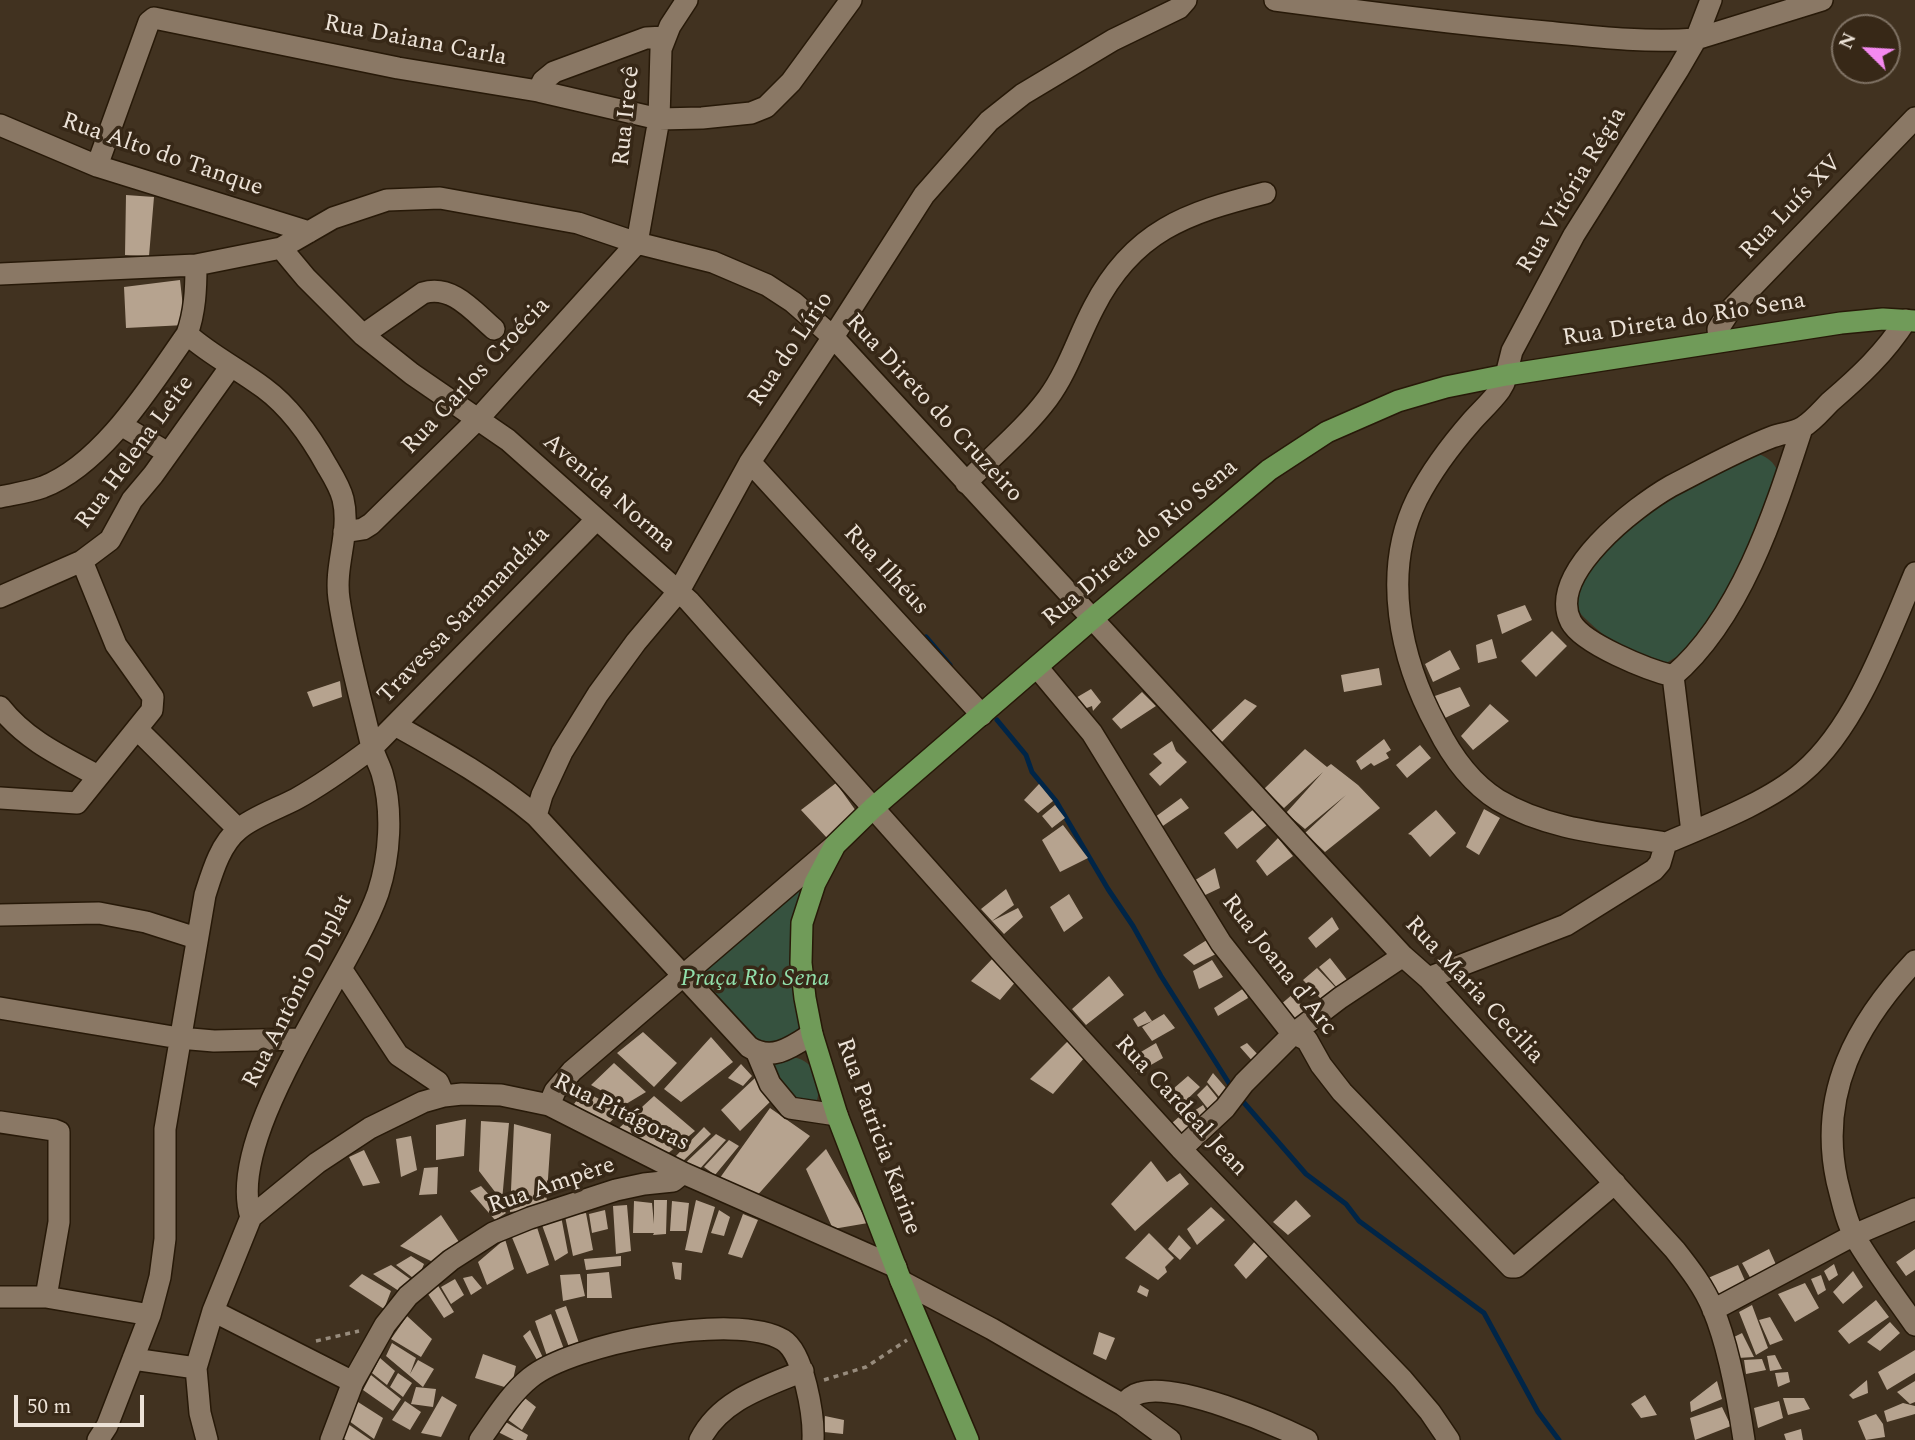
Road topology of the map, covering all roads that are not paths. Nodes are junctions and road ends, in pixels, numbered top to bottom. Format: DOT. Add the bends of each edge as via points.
graph roads {
  1 [pos="687,0"];
  2 [pos="851,0"];
  3 [pos="1186,0"];
  4 [pos="1275,0"];
  5 [pos="1712,0"];
  6 [pos="1822,0"];
  7 [pos="665,37"];
  8 [pos="1696,38"];
  9 [pos="538,91"];
  10 [pos="659,118"];
  11 [pos="1915,118"];
  12 [pos="0,125"];
  13 [pos="97,166"];
  14 [pos="1265,194"];
  15 [pos="309,232"];
  16 [pos="637,243"];
  17 [pos="281,248"];
  18 [pos="196,265"];
  19 [pos="0,274"];
  20 [pos="1910,321"];
  21 [pos="494,329"];
  22 [pos="187,334"];
  23 [pos="363,335"];
  24 [pos="833,337"];
  25 [pos="1719,341"];
  26 [pos="231,366"];
  27 [pos="1506,375"];
  28 [pos="478,419"];
  29 [pos="121,425"];
  30 [pos="1802,428"];
  31 [pos="168,453"];
  32 [pos="750,462"];
  33 [pos="966,483"];
  34 [pos="0,497"];
  35 [pos="596,520"];
  36 [pos="344,532"];
  37 [pos="82,561"];
  38 [pos="1915,573"];
  39 [pos="679,591"];
  40 [pos="0,597"];
  41 [pos="1092,619"];
  42 [pos="1037,667"];
  43 [pos="1673,676"];
  44 [pos="0,707"];
  45 [pos="982,715"];
  46 [pos="395,725"];
  47 [pos="138,730"];
  48 [pos="372,748"];
  49 [pos="98,776"];
  50 [pos="0,799"];
  51 [pos="873,808"];
  52 [pos="536,816"];
  53 [pos="238,829"];
  54 [pos="1692,832"];
  55 [pos="1666,843"];
  56 [pos="835,845"];
  57 [pos="0,915"];
  58 [pos="196,938"];
  59 [pos="1403,956"];
  60 [pos="1915,961"];
  61 [pos="342,970"];
  62 [pos="682,976"];
  63 [pos="1428,978"];
  64 [pos="0,1008"];
  65 [pos="812,1034"];
  66 [pos="1293,1034"];
  67 [pos="179,1038"];
  68 [pos="302,1039"];
  69 [pos="757,1053"];
  70 [pos="443,1096"];
  71 [pos="549,1105"];
  72 [pos="837,1115"];
  73 [pos="0,1122"];
  74 [pos="1181,1149"];
  75 [pos="682,1173"];
  76 [pos="1615,1183"];
  77 [pos="1915,1209"];
  78 [pos="251,1217"];
  79 [pos="1854,1235"];
  80 [pos="898,1274"];
  81 [pos="0,1297"];
  82 [pos="46,1297"];
  83 [pos="1713,1310"];
  84 [pos="213,1311"];
  85 [pos="150,1315"];
  86 [pos="1915,1325"];
  87 [pos="133,1359"];
  88 [pos="196,1368"];
  89 [pos="804,1378"];
  90 [pos="353,1382"];
  91 [pos="1123,1405"];
  92 [pos="98,1440"];
  93 [pos="207,1440"];
  94 [pos="331,1440"];
  95 [pos="480,1440"];
  96 [pos="700,1440"];
  97 [pos="813,1440"];
  98 [pos="968,1440"];
  99 [pos="1170,1440"];
  100 [pos="1307,1440"];
  101 [pos="1449,1440"];
  102 [pos="1744,1440"];
  1 -- 7 [label="street, Rua Irecê"];
  2 -- 10 [label="street, Rua Daiana Carla" via="791,82 766,107 727,117"];
  3 -- 24 [label="street, Rua do Lírio" via="1172,12 1046,79 989,121 923,195"];
  4 -- 8 [label="street" via="1480,26 1616,38"];
  5 -- 8 [label="street, Rua Vitória Régia"];
  6 -- 8 [label="street"];
  7 -- 9 [label="street" via="646,38 554,72"];
  7 -- 10 [label="street, Rua Irecê" via="659,66"];
  8 -- 27 [label="street, Rua Vitória Régia" via="1574,235 1512,351"];
  9 -- 10 [label="street, Rua Daiana Carla"];
  9 -- 13 [label="street, Rua Daiana Carla" via="398,68 154,18"];
  10 -- 16 [label="street, Rua Irecê"];
  11 -- 25 [label="street, Rua Luís XV" via="1731,309 1718,329"];
  12 -- 13 [label="street, Rua Alto do Tanque"];
  13 -- 15 [label="street, Rua Alto do Tanque"];
  14 -- 33 [label="street" via="1192,215 1143,243 1109,281 1048,398"];
  15 -- 16 [label="street, Rua Direto do Cruzeiro" via="333,218 387,200 440,198 578,223"];
  15 -- 17 [label="street, Rua Direto do Cruzeiro"];
  16 -- 24 [label="street, Rua Direto do Cruzeiro" via="744,273 793,302"];
  16 -- 28 [label="street, Rua Carlos Croécia"];
  17 -- 18 [label="street, Rua Direto do Cruzeiro"];
  17 -- 23 [label="street, Avenida Norma"];
  18 -- 19 [label="street, Rua Direto do Cruzeiro"];
  18 -- 22 [label="street"];
  20 -- 25 [label="main road, Rua Direta do Rio Sena" via="1841,323"];
  20 -- 30 [label="street" via="1873,364"];
  21 -- 23 [label="street" via="458,298 434,289"];
  22 -- 26 [label="street, Rua Antônio Duplat"];
  22 -- 29 [label="street"];
  23 -- 28 [label="street, Avenida Norma"];
  24 -- 32 [label="street, Rua do Lírio"];
  24 -- 33 [label="street, Rua Direto do Cruzeiro"];
  25 -- 27 [label="main road, Rua Direta do Rio Sena"];
  26 -- 31 [label="street, Rua Helena Leite"];
  26 -- 36 [label="street, Rua Antônio Duplat" via="266,389 309,436 338,487"];
  27 -- 41 [label="main road, Rua Direta do Rio Sena" via="1398,401 1327,432 1269,470"];
  27 -- 55 [label="street, Rua Vitória Régia" via="1495,397 1435,468 1416,500 1405,534 1398,596 1413,677 1446,744 1478,786 1496,799 1544,821"];
  28 -- 35 [label="street, Avenida Norma" via="508,440"];
  28 -- 36 [label="street, Rua Carlos Croécia" via="371,524"];
  29 -- 31 [label="street"];
  29 -- 34 [label="street" via="64,476 42,487"];
  30 -- 43 [label="street" via="1773,517 1751,565 1702,648"];
  30 -- 43 [label="street" via="1773,436 1669,488 1622,522 1573,578 1567,601 1573,625 1620,657"];
  31 -- 37 [label="street, Rua Helena Leite" via="132,500 110,540"];
  32 -- 39 [label="street, Rua do Lírio"];
  32 -- 45 [label="street, Rua Ilhéus"];
  33 -- 41 [label="street, Rua Direto do Cruzeiro"];
  35 -- 39 [label="street, Avenida Norma"];
  35 -- 46 [label="street, Travessa Saramandaía"];
  36 -- 48 [label="street, Rua Antônio Duplat" via="337,573 339,601"];
  37 -- 40 [label="street, Rua Helena Leite"];
  37 -- 47 [label="street" via="116,645 153,697 152,710"];
  38 -- 54 [label="street" via="1867,682 1827,748 1779,790"];
  39 -- 51 [label="street, Avenida Norma"];
  39 -- 52 [label="street, Rua do Lírio" via="598,695 562,752"];
  41 -- 42 [label="main road, Rua Direta do Rio Sena"];
  41 -- 59 [label="street, Rua Maria Cecilia"];
  42 -- 45 [label="main road, Rua Direta do Rio Sena"];
  42 -- 66 [label="street, Rua Joana d'Arc" via="1092,733 1221,943"];
  43 -- 54 [label="street"];
  44 -- 49 [label="street" via="29,737"];
  45 -- 51 [label="main road, Rua Direta do Rio Sena"];
  46 -- 48 [label="street, Travessa Saramandaía"];
  46 -- 52 [label="street" via="480,773"];
  47 -- 49 [label="street"];
  47 -- 53 [label="street"];
  48 -- 53 [label="street, Travessa Saramandaía" via="299,797"];
  48 -- 61 [label="street, Rua Antônio Duplat" via="388,802 386,860 367,921"];
  49 -- 50 [label="street" via="77,803"];
  51 -- 56 [label="main road, Rua Direta do Rio Sena"];
  51 -- 74 [label="street, Rua Cardeal Jean"];
  52 -- 62 [label="street"];
  53 -- 58 [label="street" via="212,873"];
  54 -- 55 [label="street"];
  55 -- 63 [label="street" via="1654,870 1566,925"];
  56 -- 62 [label="street, Rua Direta do Rio Sena"];
  56 -- 65 [label="main road, Rua Patricia Karine" via="802,923 804,998"];
  57 -- 58 [label="street" via="99,913"];
  58 -- 67 [label="street"];
  59 -- 63 [label="street, Rua Maria Cecilia"];
  59 -- 66 [label="street"];
  60 -- 79 [label="street" via="1870,1016 1835,1093 1833,1157"];
  61 -- 68 [label="street, Rua Antônio Duplat"];
  61 -- 70 [label="street" via="393,1049 438,1082"];
  62 -- 69 [label="street"];
  62 -- 71 [label="street, Rua Direta do Rio Sena" via="572,1072"];
  63 -- 76 [label="street, Rua Maria Cecilia"];
  64 -- 67 [label="street"];
  65 -- 69 [label="street" via="775,1054"];
  65 -- 72 [label="main road, Rua Patricia Karine"];
  66 -- 74 [label="street"];
  66 -- 76 [label="street, Rua Joana d'Arc" via="1307,1040 1342,1092 1513,1268"];
  67 -- 68 [label="street"];
  67 -- 85 [label="street" via="164,1129 165,1239"];
  68 -- 78 [label="street, Rua Antônio Duplat" via="256,1144 246,1187"];
  69 -- 72 [label="street" via="771,1084 790,1108"];
  70 -- 71 [label="street, Rua Pitágoras" via="501,1095"];
  70 -- 78 [label="street, Rua Pitágoras" via="352,1140"];
  71 -- 75 [label="street, Rua Pitágoras"];
  72 -- 80 [label="main road, Rua Patricia Karine"];
  73 -- 82 [label="street" via="60,1132 59,1222"];
  74 -- 101 [label="street, Rua Cardeal Jean" via="1402,1379"];
  75 -- 80 [label="street, Rua Pitágoras"];
  75 -- 90 [label="street, Rua Ampère" via="673,1181 615,1190 493,1233 417,1289 385,1325"];
  76 -- 83 [label="street, Rua Maria Cecilia" via="1694,1274"];
  77 -- 79 [label="street"];
  78 -- 84 [label="street, Rua Pitágoras"];
  79 -- 83 [label="street"];
  79 -- 86 [label="street"];
  80 -- 91 [label="street, Rua Pitágoras"];
  80 -- 98 [label="main road, Rua Patricia Karine"];
  81 -- 82 [label="street"];
  82 -- 85 [label="street"];
  83 -- 102 [label="street, Rua Maria Cecilia" via="1737,1391"];
  84 -- 88 [label="street, Rua Pitágoras"];
  84 -- 90 [label="street"];
  85 -- 87 [label="street"];
  87 -- 88 [label="street"];
  87 -- 92 [label="street"];
  88 -- 93 [label="street, Rua Pitágoras"];
  89 -- 95 [label="street" via="794,1351 782,1340 716,1328 656,1336 567,1356 530,1378"];
  89 -- 96 [label="street" via="758,1390 727,1407"];
  89 -- 97 [label="street"];
  90 -- 94 [label="street, Rua Ampère"];
  91 -- 99 [label="street, Rua Pitágoras"];
  91 -- 100 [label="street" via="1142,1392 1180,1394"];
}
